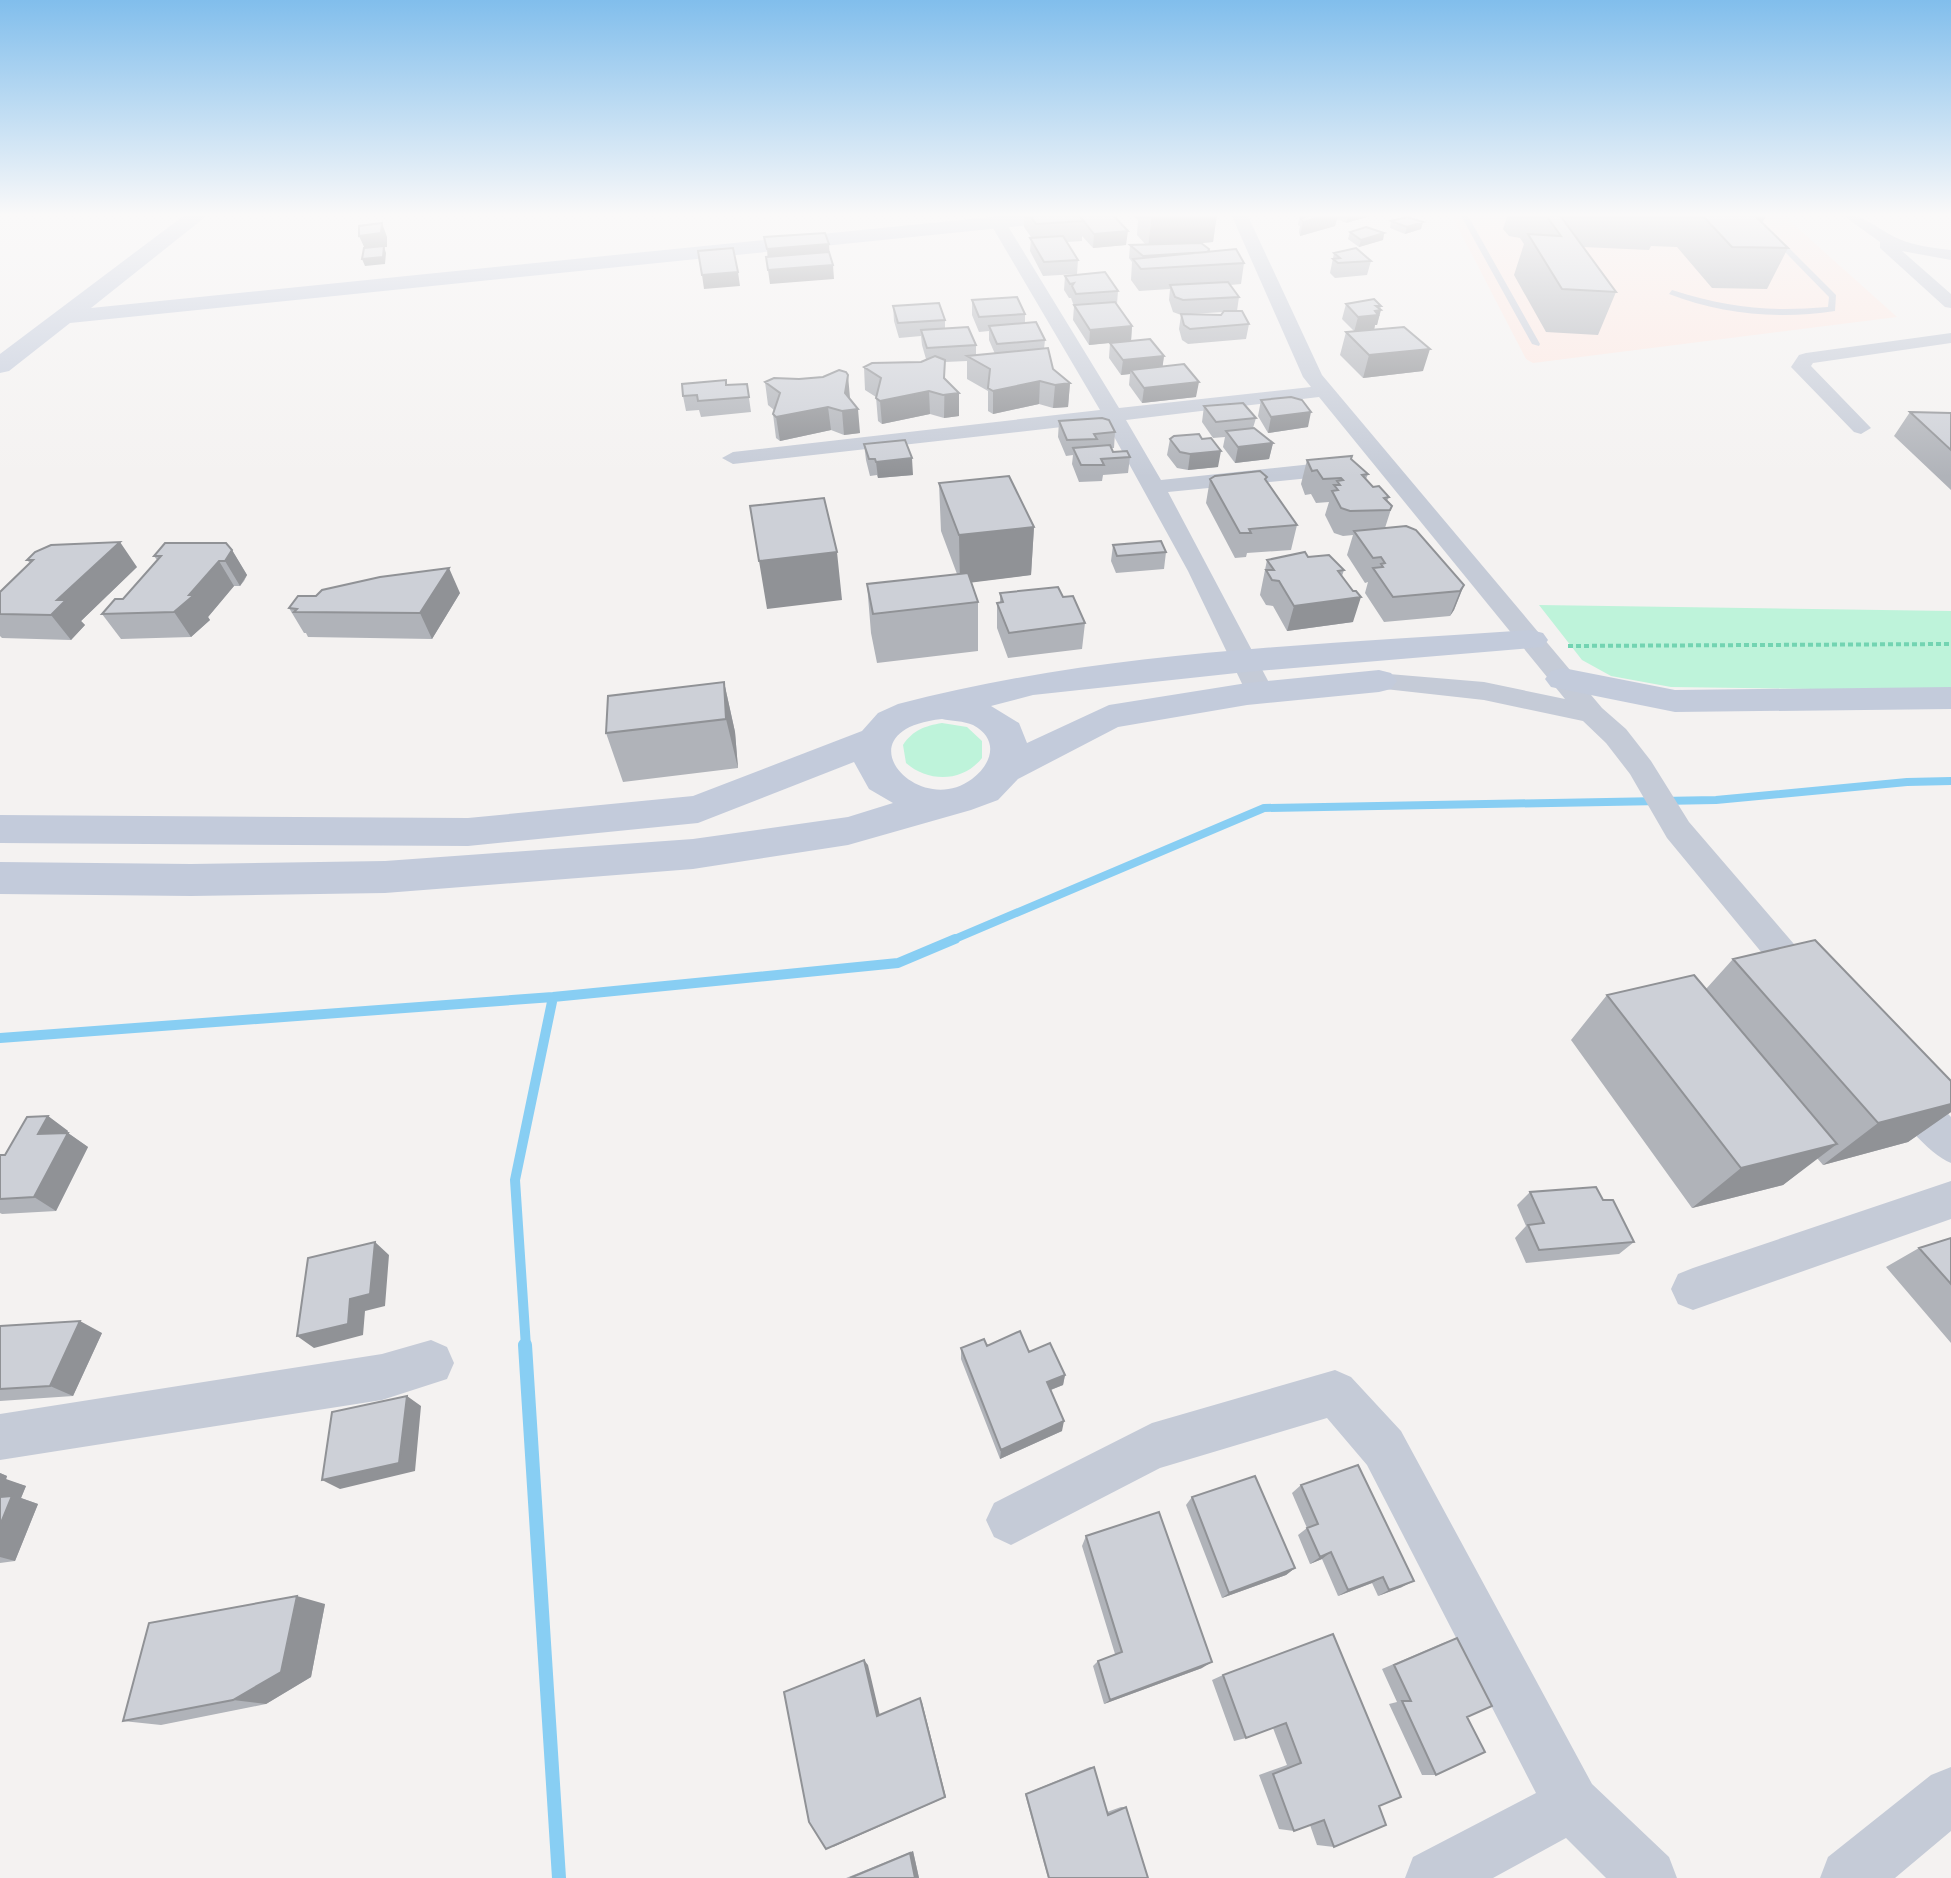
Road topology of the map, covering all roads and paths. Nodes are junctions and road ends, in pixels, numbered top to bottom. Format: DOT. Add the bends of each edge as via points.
graph roads {
  1 [pos="85,302"];
  2 [pos="160,302"];
  3 [pos="163,302"];
  4 [pos="1046,302"];
  5 [pos="1279,302"];
  6 [pos="1512,302"];
  7 [pos="1693,302"];
  8 [pos="1833,302"];
  9 [pos="74,310"];
  10 [pos="1951,338"];
  11 [pos="1536,344"];
  12 [pos="0,366"];
  13 [pos="1324,391"];
  14 [pos="1115,416"];
  15 [pos="1861,428"];
  16 [pos="733,458"];
  17 [pos="1385,464"];
  18 [pos="1155,487"];
  19 [pos="1951,644"];
  20 [pos="1545,658"];
  21 [pos="1253,677"];
  22 [pos="1377,681"];
  23 [pos="1951,698"];
  24 [pos="942,707"];
  25 [pos="1592,714"];
  26 [pos="1951,723"];
  27 [pos="876,739"];
  28 [pos="1008,769"];
  29 [pos="947,801"];
  30 [pos="0,829"];
  31 [pos="0,878"];
  32 [pos="1829,1008"];
  33 [pos="1880,1065"];
  34 [pos="1951,1145"];
  35 [pos="1951,1200"];
  36 [pos="1693,1289"];
  37 [pos="431,1363"];
  38 [pos="0,1437"];
  39 [pos="1011,1520"];
  40 [pos="1951,1795"];
  41 [pos="1572,1804"];
  42 [pos="1434,1878"];
  43 [pos="1648,1878"];
  44 [pos="1849,1878"];
  1 -- 9 [label="street"];
  2 -- 9 [label="street"];
  3 -- 9 [label="street"];
  4 -- 14 [label="street"];
  5 -- 13 [label="street"];
  6 -- 11 [label="lane"];
  7 -- 8 [label="lane" via="1761,312 1832,309"];
  9 -- 12 [label="street"];
  10 -- 15 [label="street" via="1806,359 1801,367"];
  13 -- 14 [label="street"];
  13 -- 17 [label="street"];
  14 -- 16 [label="street"];
  14 -- 18 [label="street"];
  17 -- 18 [label="street"];
  17 -- 20 [label="street"];
  18 -- 21 [label="street" via="1204,573"];
  19 -- 20 [label="path" via="1586,645"];
  20 -- 21 [label="street"];
  20 -- 22 [label="street"];
  20 -- 23 [label="street" via="1675,701"];
  20 -- 25 [label="street"];
  21 -- 22 [label="street"];
  21 -- 24 [label="street" via="1033,684"];
  21 -- 28 [label="street" via="1109,717"];
  22 -- 25 [label="street" via="1484,691"];
  24 -- 27 [label="street" via="901,717"];
  24 -- 28 [label="street" via="978,713 1004,731 1011,744"];
  25 -- 26 [label="street" via="1667,726"];
  25 -- 32 [label="street" via="1641,768 1678,830"];
  27 -- 29 [label="street" via="872,762 889,786 924,800"];
  27 -- 30 [label="street" via="683,811 468,832"];
  28 -- 29 [label="street" via="986,791"];
  29 -- 31 [label="street" via="848,831 693,854 385,877"];
  33 -- 34 [label="street"];
  35 -- 36 [label="street"];
  37 -- 38 [label="street" via="382,1377"];
  39 -- 41 [label="street" via="1152,1447 1335,1393 1384,1448"];
  40 -- 44 [label="street"];
  41 -- 42 [label="street"];
  41 -- 43 [label="street"];
}
